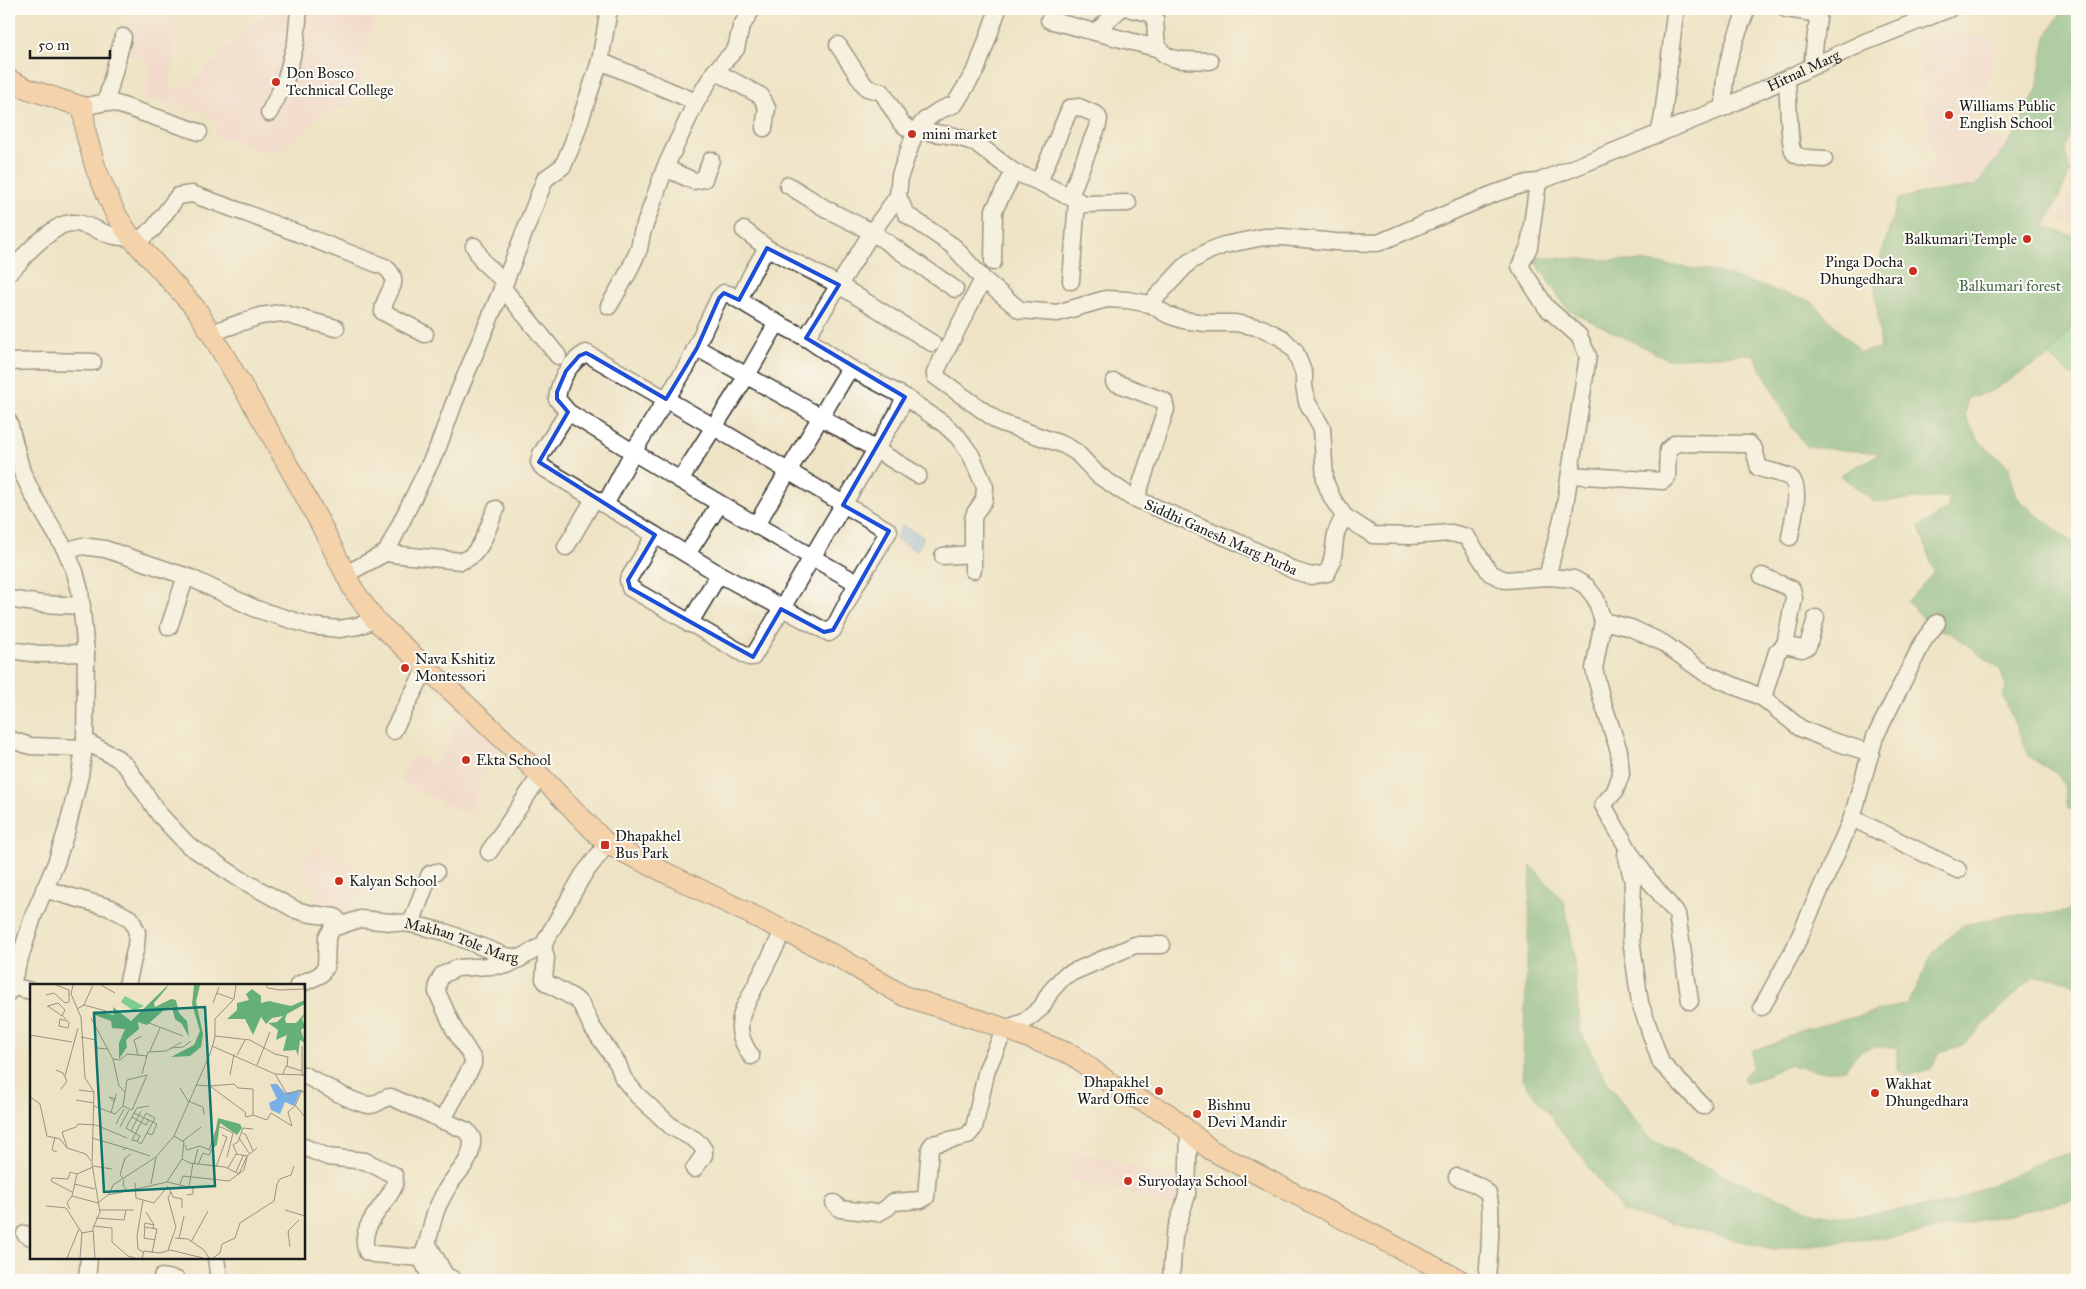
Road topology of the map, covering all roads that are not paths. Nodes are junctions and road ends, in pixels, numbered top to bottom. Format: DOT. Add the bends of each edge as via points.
graph roads {
  1 [pos="299,9"];
  2 [pos="609,9"];
  3 [pos="752,9"];
  4 [pos="998,9"];
  5 [pos="1120,9"];
  6 [pos="1132,9"];
  7 [pos="1677,9"];
  8 [pos="1747,9"];
  9 [pos="1786,9"];
  10 [pos="1949,9"];
  11 [pos="1049,20"];
  12 [pos="1096,32"];
  13 [pos="123,37"];
  14 [pos="838,45"];
  15 [pos="1160,49"];
  16 [pos="600,61"];
  17 [pos="1210,61"];
  18 [pos="1812,66"];
  19 [pos="714,71"];
  20 [pos="9,80"];
  21 [pos="1787,80"];
  22 [pos="106,102"];
  23 [pos="696,102"];
  24 [pos="83,107"];
  25 [pos="1725,107"];
  26 [pos="269,113"];
  27 [pos="764,128"];
  28 [pos="198,132"];
  29 [pos="916,132"];
  30 [pos="1658,134"];
  31 [pos="1824,159"];
  32 [pos="711,160"];
  33 [pos="665,168"];
  34 [pos="1014,172"];
  35 [pos="1039,182"];
  36 [pos="1538,182"];
  37 [pos="788,185"];
  38 [pos="898,196"];
  39 [pos="1074,198"];
  40 [pos="1128,202"];
  41 [pos="744,230"];
  42 [pos="872,232"];
  43 [pos="133,239"];
  44 [pos="474,246"];
  45 [pos="767,248"];
  46 [pos="993,262"];
  47 [pos="9,272"];
  48 [pos="983,278"];
  49 [pos="1071,281"];
  50 [pos="503,285"];
  51 [pos="839,285"];
  52 [pos="955,289"];
  53 [pos="739,300"];
  54 [pos="1150,304"];
  55 [pos="609,306"];
  56 [pos="776,323"];
  57 [pos="336,328"];
  58 [pos="211,333"];
  59 [pos="425,334"];
  60 [pos="806,338"];
  61 [pos="932,343"];
  62 [pos="697,348"];
  63 [pos="558,356"];
  64 [pos="9,362"];
  65 [pos="94,362"];
  66 [pos="850,368"];
  67 [pos="746,377"];
  68 [pos="1114,382"];
  69 [pos="905,397"];
  70 [pos="666,399"];
  71 [pos="568,412"];
  72 [pos="821,417"];
  73 [pos="9,422"];
  74 [pos="714,427"];
  75 [pos="876,450"];
  76 [pos="634,452"];
  77 [pos="788,472"];
  78 [pos="918,475"];
  79 [pos="1570,475"];
  80 [pos="680,480"];
  81 [pos="1136,499"];
  82 [pos="599,502"];
  83 [pos="719,505"];
  84 [pos="843,505"];
  85 [pos="496,509"];
  86 [pos="1344,516"];
  87 [pos="756,526"];
  88 [pos="656,536"];
  89 [pos="1790,537"];
  90 [pos="566,547"];
  91 [pos="66,551"];
  92 [pos="389,551"];
  93 [pos="686,554"];
  94 [pos="943,556"];
  95 [pos="813,557"];
  96 [pos="346,574"];
  97 [pos="719,574"];
  98 [pos="186,576"];
  99 [pos="1762,576"];
  100 [pos="1547,578"];
  101 [pos="857,583"];
  102 [pos="9,599"];
  103 [pos="82,606"];
  104 [pos="781,609"];
  105 [pos="1816,618"];
  106 [pos="375,620"];
  107 [pos="1603,621"];
  108 [pos="1937,623"];
  109 [pos="689,624"];
  110 [pos="169,627"];
  111 [pos="1785,645"];
  112 [pos="9,650"];
  113 [pos="86,653"];
  114 [pos="426,668"];
  115 [pos="1763,698"];
  116 [pos="393,731"];
  117 [pos="85,745"];
  118 [pos="12,746"];
  119 [pos="1871,753"];
  120 [pos="540,776"];
  121 [pos="1852,818"];
  122 [pos="1623,840"];
  123 [pos="607,844"];
  124 [pos="489,852"];
  125 [pos="1958,870"];
  126 [pos="436,872"];
  127 [pos="44,889"];
  128 [pos="341,924"];
  129 [pos="412,924"];
  130 [pos="784,930"];
  131 [pos="543,945"];
  132 [pos="1162,946"];
  133 [pos="520,958"];
  134 [pos="127,984"];
  135 [pos="300,984"];
  136 [pos="10,989"];
  137 [pos="30,991"];
  138 [pos="1690,1001"];
  139 [pos="1762,1007"];
  140 [pos="1005,1029"];
  141 [pos="750,1056"];
  142 [pos="305,1075"];
  143 [pos="1703,1106"];
  144 [pos="442,1121"];
  145 [pos="1189,1131"];
  146 [pos="305,1147"];
  147 [pos="694,1169"];
  148 [pos="1457,1177"];
  149 [pos="834,1203"];
  150 [pos="425,1251"];
  151 [pos="88,1259"];
  152 [pos="216,1259"];
  153 [pos="87,1280"];
  154 [pos="219,1280"];
  155 [pos="432,1280"];
  156 [pos="454,1280"];
  157 [pos="1171,1280"];
  158 [pos="1460,1280"];
  159 [pos="1486,1280"];
  1 -- 26 [label="street" via="296,42 285,82"];
  2 -- 16 [label="street"];
  3 -- 19 [label="street" via="741,27 736,49"];
  4 -- 29 [label="street" via="977,68 954,104 931,116"];
  5 -- 12 [label="street"];
  6 -- 15 [label="street" via="1150,13 1155,18"];
  7 -- 30 [label="street"];
  8 -- 25 [label="street" via="1729,62"];
  9 -- 18 [label="street" via="1813,13 1818,18"];
  10 -- 18 [label="street, Hitnal Marg"];
  11 -- 12 [label="street"];
  12 -- 15 [label="street"];
  13 -- 22 [label="street"];
  14 -- 29 [label="street" via="867,88 882,92 901,123"];
  15 -- 17 [label="street" via="1172,59"];
  16 -- 23 [label="street"];
  16 -- 50 [label="street" via="563,166 545,179"];
  18 -- 21 [label="street, Hitnal Marg"];
  19 -- 23 [label="street"];
  19 -- 27 [label="street" via="761,96 767,108"];
  20 -- 24 [label="main road"];
  21 -- 25 [label="street, Hitnal Marg"];
  21 -- 31 [label="street" via="1792,152 1797,156"];
  22 -- 24 [label="street"];
  22 -- 28 [label="street"];
  23 -- 33 [label="street"];
  24 -- 43 [label="main road" via="86,134 96,169 115,213"];
  25 -- 30 [label="street, Hitnal Marg"];
  29 -- 34 [label="street" via="954,136 976,143"];
  29 -- 38 [label="street" via="900,175"];
  30 -- 36 [label="street, Hitnal Marg"];
  32 -- 33 [label="street" via="704,179 699,181"];
  33 -- 55 [label="street" via="639,249"];
  34 -- 35 [label="street"];
  34 -- 46 [label="street" via="994,210"];
  35 -- 39 [label="street"];
  35 -- 39 [label="street" via="1070,108 1079,107 1097,115 1098,125"];
  36 -- 54 [label="street, Hitnal Marg" via="1493,194 1378,243 1264,237 1224,245 1189,262"];
  36 -- 79 [label="street" via="1528,246 1520,266 1546,307 1579,336 1588,356"];
  37 -- 42 [label="street"];
  38 -- 42 [label="street"];
  38 -- 48 [label="street" via="906,214 952,246"];
  39 -- 40 [label="street" via="1084,204"];
  39 -- 49 [label="street"];
  41 -- 45 [label="street"];
  42 -- 51 [label="street"];
  42 -- 52 [label="street"];
  43 -- 47 [label="street" via="84,223 66,224 30,250"];
  43 -- 58 [label="main road" via="197,310"];
  43 -- 59 [label="street" via="152,228 178,196 192,194 385,267 392,272 394,281 383,312"];
  44 -- 50 [label="street"];
  45 -- 51 [label="street"];
  45 -- 53 [label="street"];
  48 -- 54 [label="street" via="1020,310 1057,314 1106,299"];
  48 -- 81 [label="street, Siddhi Ganesh Marg Purba" via="935,376 1000,422 1076,452 1098,475"];
  50 -- 63 [label="street"];
  50 -- 92 [label="street" via="438,447 388,547"];
  51 -- 60 [label="street"];
  51 -- 61 [label="street"];
  53 -- 56 [label="street"];
  53 -- 62 [label="street" via="724,293 719,298"];
  54 -- 86 [label="street" via="1184,320 1262,328 1282,338 1295,351 1304,374 1307,402 1322,428 1325,481"];
  56 -- 60 [label="street"];
  56 -- 67 [label="street"];
  57 -- 58 [label="street" via="281,313 260,316"];
  58 -- 96 [label="main road"];
  60 -- 66 [label="street"];
  62 -- 67 [label="street"];
  62 -- 70 [label="street"];
  64 -- 65 [label="street"];
  66 -- 69 [label="street"];
  66 -- 72 [label="street"];
  67 -- 72 [label="street"];
  67 -- 74 [label="street"];
  68 -- 81 [label="street" via="1166,404"];
  69 -- 75 [label="street"];
  69 -- 94 [label="street" via="958,437 985,487 986,495 973,519 973,562"];
  70 -- 71 [label="street" via="586,353 566,371 557,392 556,399"];
  70 -- 74 [label="street"];
  70 -- 76 [label="street"];
  71 -- 76 [label="street"];
  71 -- 82 [label="street" via="540,454 539,462"];
  72 -- 75 [label="street"];
  72 -- 77 [label="street"];
  73 -- 91 [label="street" via="22,472"];
  74 -- 77 [label="street"];
  74 -- 80 [label="street"];
  75 -- 78 [label="street"];
  75 -- 84 [label="street"];
  76 -- 80 [label="street"];
  76 -- 82 [label="street"];
  77 -- 84 [label="street"];
  77 -- 87 [label="street"];
  79 -- 89 [label="street" via="1663,481 1667,476 1668,450 1676,443 1749,444 1754,449 1759,468 1790,477 1795,482"];
  79 -- 100 [label="street"];
  80 -- 83 [label="street"];
  81 -- 86 [label="street, Siddhi Ganesh Marg Purba" via="1311,576 1322,576 1330,568 1335,554 1336,531"];
  82 -- 88 [label="street"];
  82 -- 90 [label="street"];
  83 -- 87 [label="street"];
  83 -- 93 [label="street"];
  84 -- 95 [label="street"];
  84 -- 101 [label="street" via="889,531"];
  85 -- 92 [label="street" via="476,553 469,559 461,561 392,554"];
  86 -- 100 [label="street" via="1373,535 1450,533 1467,537 1490,573 1505,580"];
  87 -- 95 [label="street"];
  88 -- 93 [label="street"];
  88 -- 109 [label="street" via="628,585"];
  91 -- 98 [label="street" via="94,546"];
  91 -- 103 [label="street" via="75,572"];
  92 -- 96 [label="street"];
  93 -- 97 [label="street"];
  95 -- 101 [label="street"];
  95 -- 104 [label="street"];
  96 -- 106 [label="main road"];
  97 -- 104 [label="street"];
  97 -- 109 [label="street"];
  98 -- 106 [label="street" via="256,608 310,626 339,629"];
  98 -- 110 [label="street"];
  99 -- 111 [label="street" via="1792,589 1794,598"];
  100 -- 107 [label="street" via="1574,579 1586,586 1596,599"];
  101 -- 104 [label="street" via="829,633"];
  102 -- 103 [label="street"];
  103 -- 113 [label="street"];
  104 -- 109 [label="street" via="753,657"];
  105 -- 111 [label="street" via="1808,646 1802,649"];
  106 -- 114 [label="main road"];
  107 -- 115 [label="street" via="1631,628 1663,642 1705,673"];
  107 -- 122 [label="street" via="1594,669 1619,751 1621,774 1615,792 1603,805"];
  108 -- 119 [label="street" via="1920,648 1875,737"];
  111 -- 115 [label="street" via="1777,652"];
  112 -- 113 [label="street" via="39,654"];
  113 -- 117 [label="street"];
  114 -- 116 [label="street"];
  114 -- 120 [label="main road"];
  115 -- 119 [label="street" via="1800,728"];
  117 -- 118 [label="street"];
  117 -- 127 [label="street" via="67,829"];
  117 -- 128 [label="street" via="117,758 127,767 159,814 202,856 296,910 335,917"];
  119 -- 121 [label="street"];
  120 -- 123 [label="main road"];
  120 -- 124 [label="street"];
  121 -- 125 [label="street"];
  121 -- 139 [label="street" via="1795,947"];
  122 -- 138 [label="street" via="1648,880 1677,914"];
  122 -- 143 [label="street" via="1633,882 1631,939 1640,1003 1661,1063"];
  123 -- 130 [label="main road"];
  123 -- 131 [label="street, Makhan Tole Marg" via="583,875"];
  126 -- 129 [label="street" via="430,874"];
  127 -- 134 [label="street" via="110,908 131,919 137,932"];
  127 -- 136 [label="street"];
  128 -- 129 [label="street, Makhan Tole Marg" via="360,919"];
  128 -- 135 [label="street" via="333,928 327,937 326,967 320,974"];
  129 -- 133 [label="street, Makhan Tole Marg" via="445,932 505,956"];
  130 -- 140 [label="main road" via="904,996"];
  130 -- 141 [label="street" via="740,1017 740,1033"];
  131 -- 133 [label="street, Makhan Tole Marg"];
  131 -- 147 [label="street" via="546,958 544,979 547,983 581,1004 592,1027 618,1064 623,1078 637,1095 672,1127 700,1144 704,1155"];
  132 -- 140 [label="street" via="1136,945 1064,976 1041,1008 1024,1022"];
  133 -- 144 [label="street" via="507,965 457,968 442,975 438,983 437,992 454,1029 473,1059"];
  136 -- 137 [label="street"];
  140 -- 145 [label="main road" via="1073,1055 1118,1090 1167,1113"];
  140 -- 149 [label="street" via="987,1069 974,1128 967,1136 933,1144 930,1148 926,1197 893,1202 878,1213 840,1208"];
  142 -- 144 [label="street" via="363,1104 376,1104 391,1097"];
  144 -- 150 [label="street" via="467,1131 472,1144 470,1158 446,1190 434,1216"];
  145 -- 157 [label="street" via="1187,1195 1174,1236"];
  145 -- 158 [label="main road" via="1211,1150"];
  146 -- 150 [label="street" via="328,1157 365,1161 394,1175 392,1188 366,1228 363,1239 367,1252"];
  148 -- 159 [label="street" via="1487,1193 1491,1206"];
  150 -- 155 [label="street"];
  150 -- 156 [label="street" via="433,1250 445,1275"];
  151 -- 153 [label="street"];
  152 -- 154 [label="street"];
}
